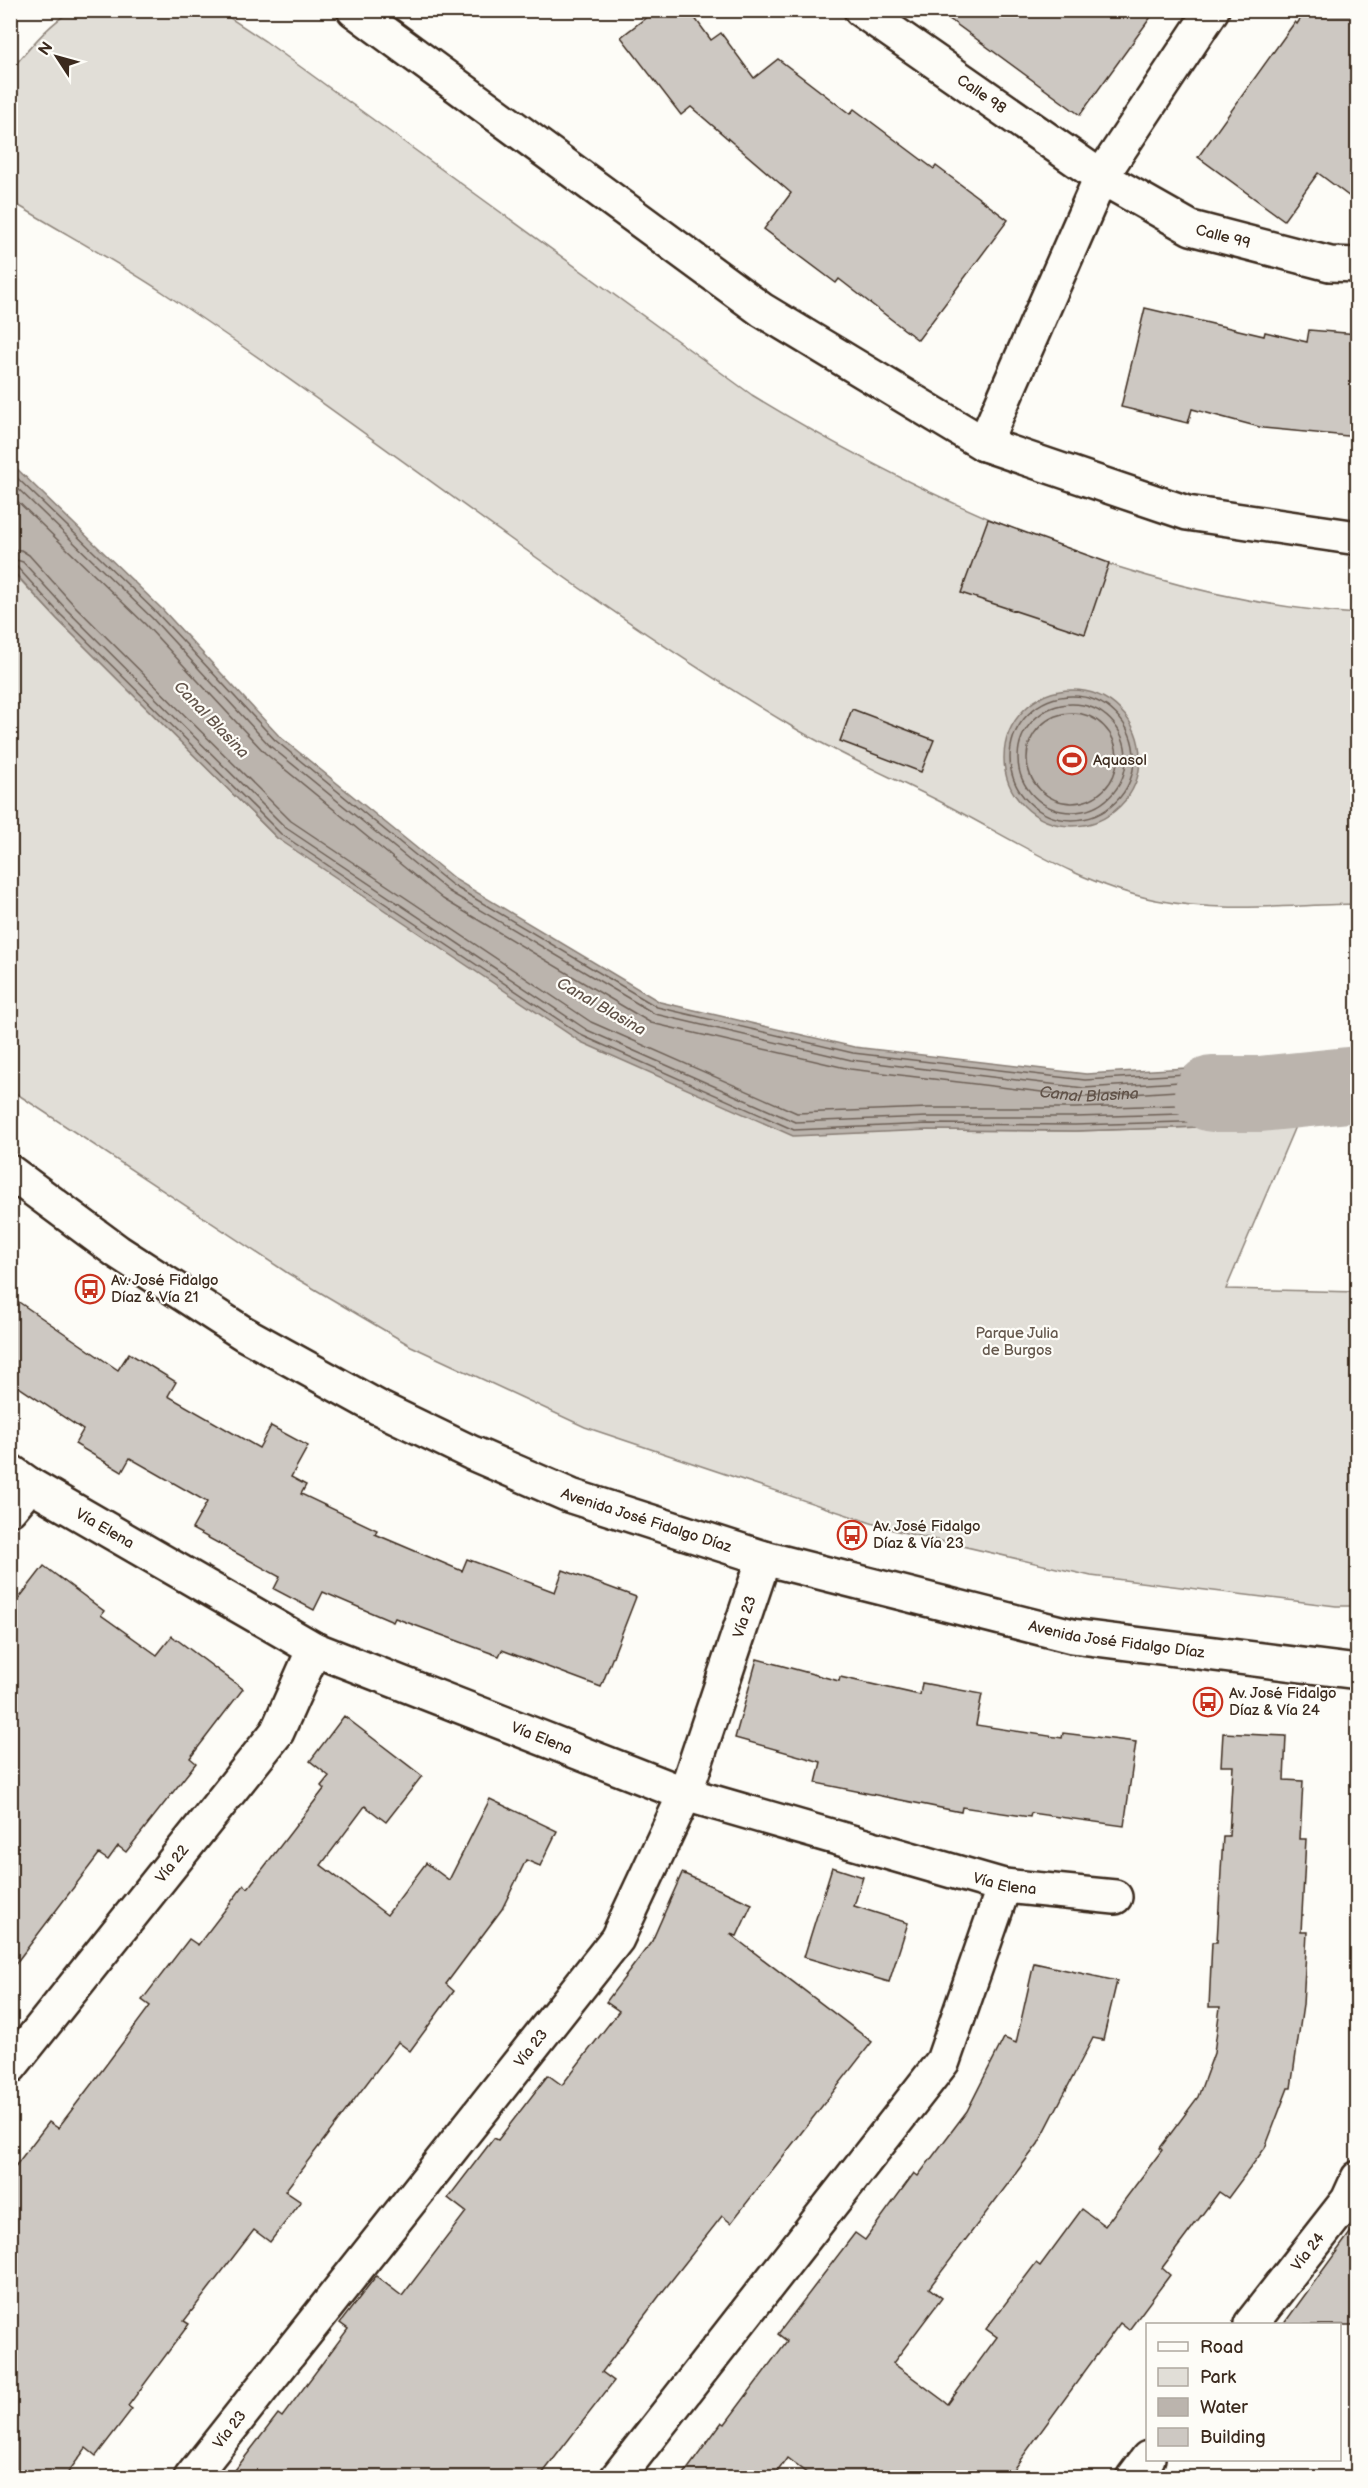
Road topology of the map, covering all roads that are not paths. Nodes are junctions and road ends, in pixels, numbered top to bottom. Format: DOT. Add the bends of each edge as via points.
graph roads {
  1 [pos="354,10"];
  2 [pos="861,10"];
  3 [pos="1212,10"];
  4 [pos="1101,177"];
  5 [pos="1358,265"];
  6 [pos="984,444"];
  7 [pos="1358,538"];
  8 [pos="10,1172"];
  9 [pos="17,1488"];
  10 [pos="764,1558"];
  11 [pos="314,1649"];
  12 [pos="1358,1672"];
  13 [pos="685,1794"];
  14 [pos="1004,1886"];
  15 [pos="1115,1897"];
  16 [pos="10,2067"];
  17 [pos="1358,2178"];
  18 [pos="1253,2323"];
  19 [pos="1146,2460"];
  20 [pos="191,2478"];
  21 [pos="617,2478"];
  22 [pos="1132,2478"];
  1 -- 6 [label="street" via="762,310"];
  2 -- 4 [label="street, Calle 98"];
  3 -- 4 [label="street"];
  4 -- 5 [label="street, Calle 99" via="1191,228 1330,264"];
  4 -- 6 [label="street"];
  6 -- 7 [label="street" via="1187,513"];
  8 -- 10 [label="street, Avenida José Fidalgo Díaz" via="118,1252 243,1334 379,1408 571,1496"];
  9 -- 11 [label="street, Vía Elena"];
  10 -- 12 [label="street, Avenida José Fidalgo Díaz" via="1072,1636"];
  10 -- 13 [label="street, Vía 23"];
  11 -- 13 [label="street, Vía Elena"];
  11 -- 16 [label="street, Vía 22" via="278,1732"];
  13 -- 14 [label="street, Vía Elena"];
  13 -- 20 [label="street, Vía 23" via="617,1939"];
  14 -- 15 [label="street, Vía Elena"];
  14 -- 21 [label="street" via="943,2061"];
  17 -- 18 [label="street, Vía 24" via="1348,2200"];
  19 -- 22 [label="street"];
}
